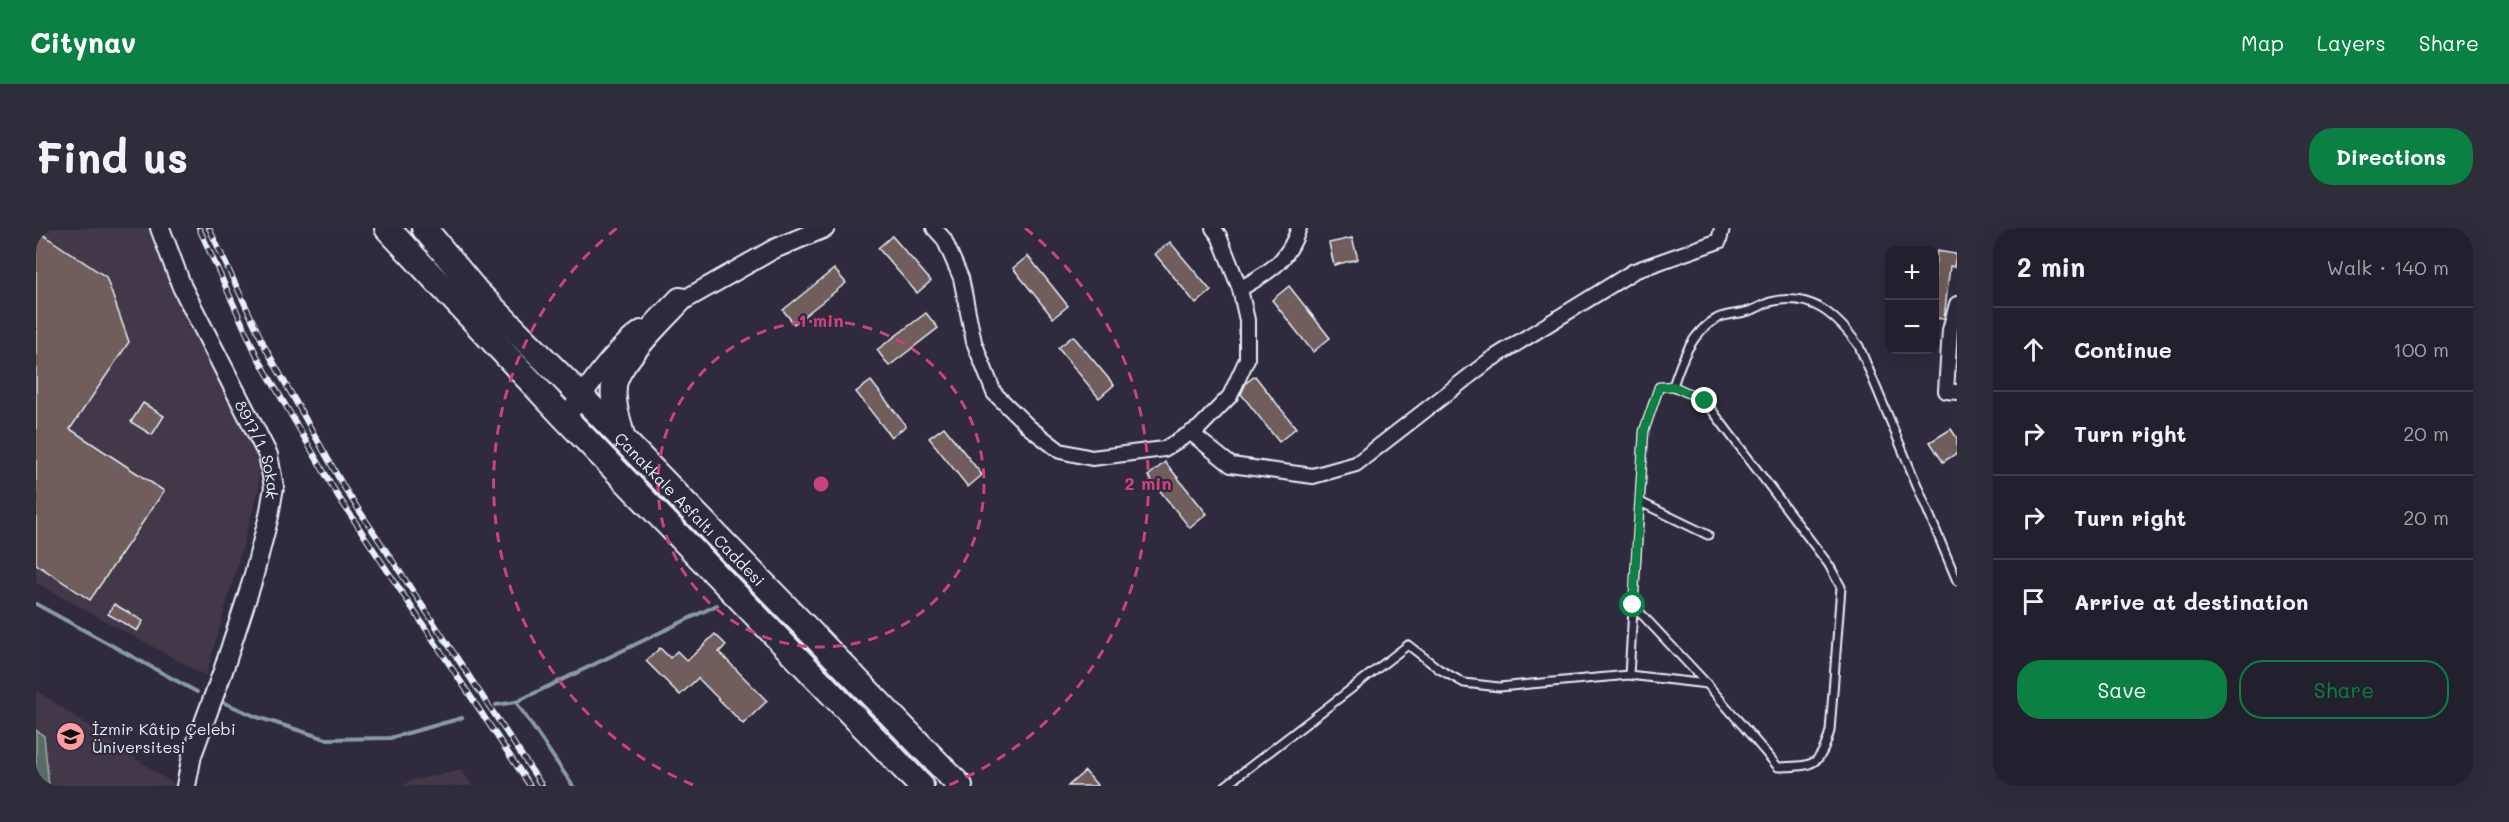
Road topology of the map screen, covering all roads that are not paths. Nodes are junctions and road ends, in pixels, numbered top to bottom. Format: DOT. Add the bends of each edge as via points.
graph roads {
  1 [pos="160,228"];
  2 [pos="387,228"];
  3 [pos="424,228"];
  4 [pos="934,228"];
  5 [pos="1213,228"];
  6 [pos="1299,228"];
  7 [pos="1722,228"];
  8 [pos="820,229"];
  9 [pos="1240,289"];
  10 [pos="680,300"];
  11 [pos="1957,304"];
  12 [pos="1673,386"];
  13 [pos="1957,392"];
  14 [pos="582,397"];
  15 [pos="565,418"];
  16 [pos="1191,433"];
  17 [pos="623,439"];
  18 [pos="1640,501"];
  19 [pos="1708,535"];
  20 [pos="1957,581"];
  21 [pos="1633,605"];
  22 [pos="1629,675"];
  23 [pos="1707,684"];
  24 [pos="186,786"];
  25 [pos="921,786"];
  26 [pos="960,786"];
  27 [pos="1225,786"];
  1 -- 24 [label="street, 8917/1. Sokak" via="182,287 268,455 274,488 252,582 192,755"];
  2 -- 15 [label="highway, Çanakkale Asfaltı Caddesi"];
  3 -- 14 [label="highway, Çanakkale Asfaltı Caddesi" via="476,291"];
  4 -- 16 [label="street" via="944,239 961,278 974,342 994,393 1030,428 1060,451 1092,458 1164,449"];
  5 -- 9 [label="street"];
  6 -- 9 [label="street" via="1276,268"];
  7 -- 16 [label="street" via="1719,241 1634,271 1490,360 1356,464 1313,476 1231,465"];
  8 -- 10 [label="street"];
  9 -- 16 [label="street" via="1247,320 1247,359 1230,396"];
  10 -- 14 [label="street" via="627,340"];
  10 -- 17 [label="highway" via="629,357 615,382 614,402"];
  11 -- 13 [label="street" via="1950,330 1946,391"];
  12 -- 18 [label="lane" via="1659,387 1644,431"];
  12 -- 20 [label="lane" via="1681,360 1693,341 1719,317 1791,300 1806,301 1828,312 1859,346"];
  12 -- 23 [label="lane" via="1705,401 1829,565 1841,587 1830,731 1824,754 1806,766 1778,767"];
  14 -- 15 [label="street"];
  14 -- 17 [label="highway, Çanakkale Asfaltı Caddesi"];
  15 -- 25 [label="highway, Çanakkale Asfaltı Caddesi"];
  17 -- 26 [label="highway, Çanakkale Asfaltı Caddesi"];
  18 -- 19 [label="lane"];
  18 -- 21 [label="lane"];
  21 -- 22 [label="lane"];
  21 -- 23 [label="lane"];
  22 -- 23 [label="lane"];
  22 -- 27 [label="lane" via="1499,687 1464,682 1408,645"];
}
